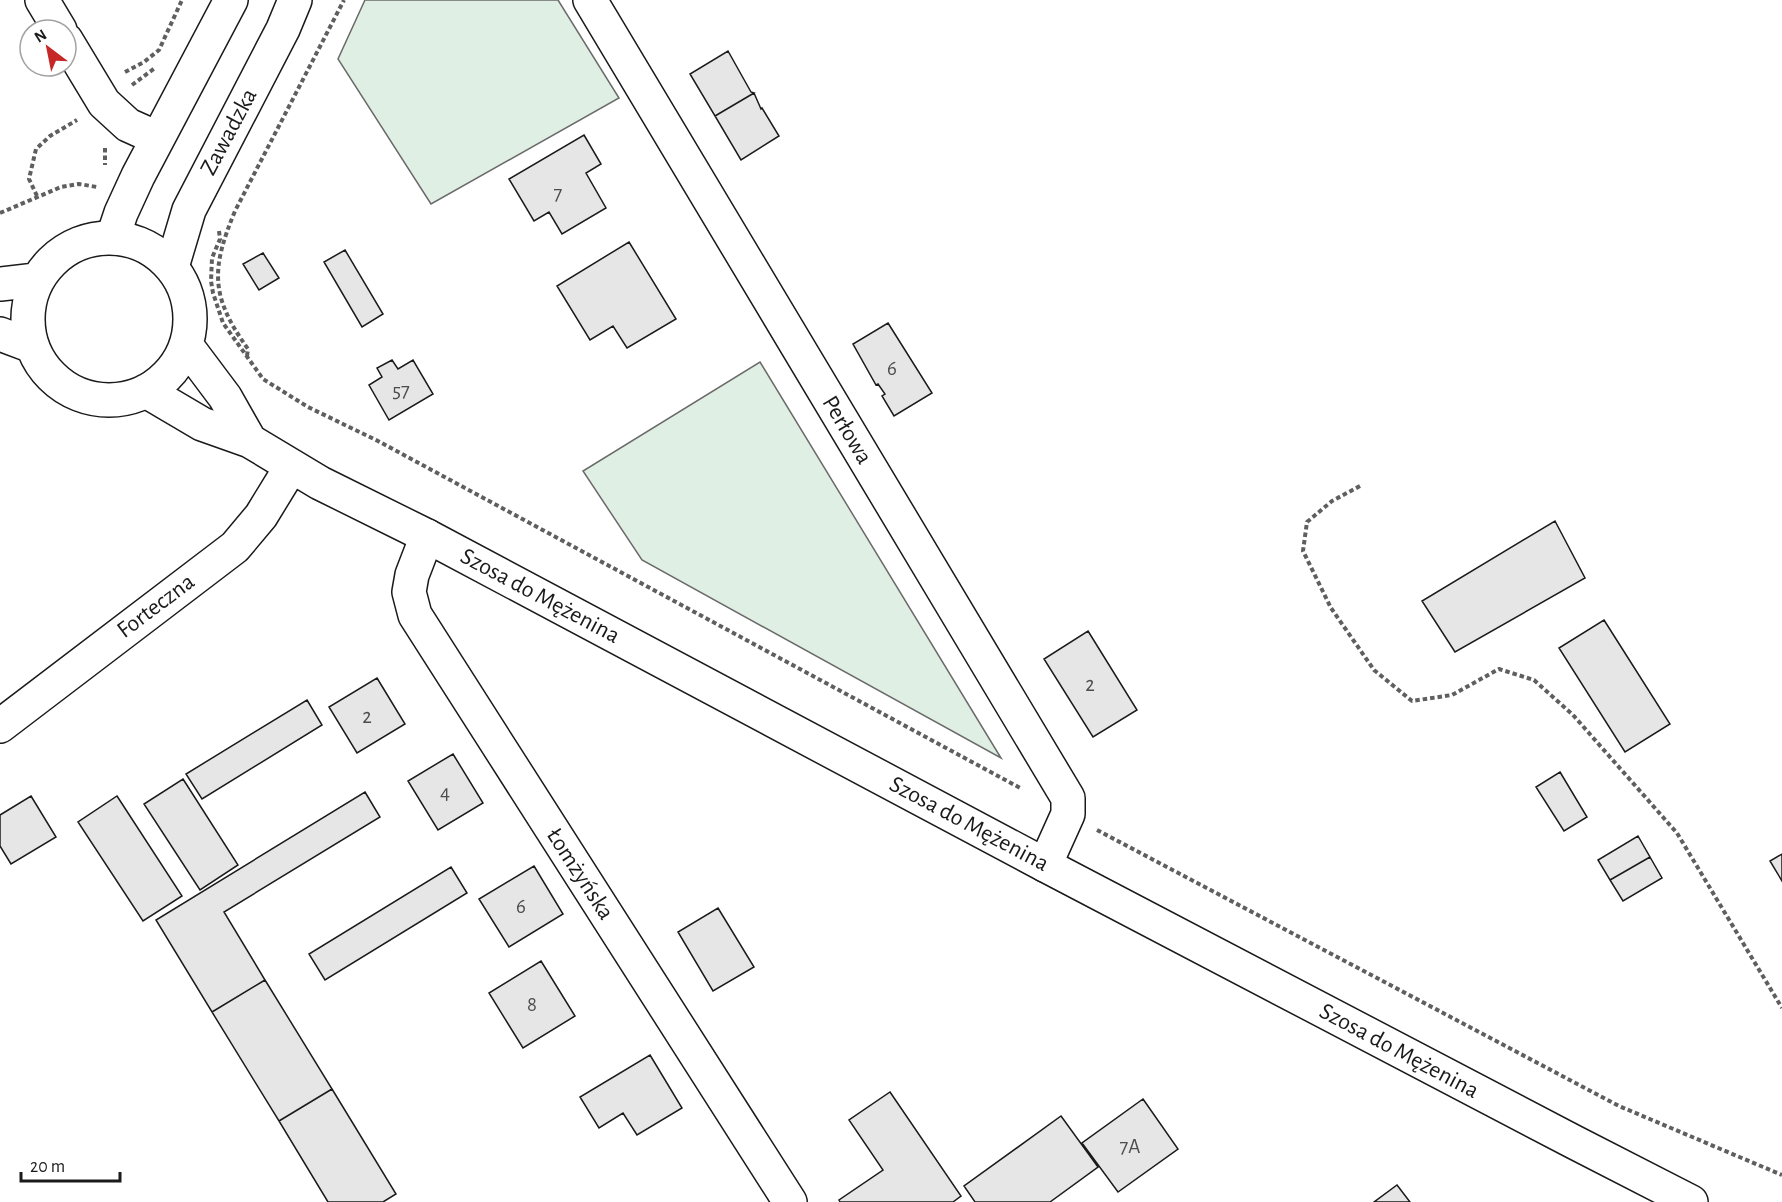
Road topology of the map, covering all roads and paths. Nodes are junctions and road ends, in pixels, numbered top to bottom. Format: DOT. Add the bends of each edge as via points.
graph roads {
  1 [pos="42,0"];
  2 [pos="182,0"];
  3 [pos="231,0"];
  4 [pos="295,0"];
  5 [pos="344,0"];
  6 [pos="590,0"];
  7 [pos="53,18"];
  8 [pos="78,60"];
  9 [pos="95,88"];
  10 [pos="157,138"];
  11 [pos="114,191"];
  12 [pos="189,210"];
  13 [pos="0,213"];
  14 [pos="113,237"];
  15 [pos="172,267"];
  16 [pos="36,280"];
  17 [pos="0,284"];
  18 [pos="0,334"];
  19 [pos="186,345"];
  20 [pos="32,346"];
  21 [pos="247,357"];
  22 [pos="146,391"];
  23 [pos="250,441"];
  24 [pos="291,467"];
  25 [pos="1360,486"];
  26 [pos="427,536"];
  27 [pos="1,722"];
  28 [pos="1068,814"];
  29 [pos="1045,865"];
  30 [pos="1782,1008"];
  31 [pos="1782,1175"];
  32 [pos="790,1202"];
  33 [pos="1691,1202"];
  1 -- 7 [label="street"];
  2 -- 9 [label="path" via="159,50"];
  3 -- 10 [label="street"];
  4 -- 12 [label="street, Zawadzka"];
  5 -- 21 [label="path" via="225,235 217,269 219,292 225,312 248,349"];
  6 -- 28 [label="street, Perłowa" via="1068,798"];
  8 -- 9 [label="street"];
  9 -- 10 [label="street" via="104,103 128,125"];
  10 -- 11 [label="street"];
  11 -- 13 [label="path" via="79,184 61,187"];
  11 -- 14 [label="street"];
  12 -- 15 [label="street, Zawadzka"];
  12 -- 21 [label="path" via="219,227 220,239 212,264 213,293 223,322"];
  14 -- 15 [label="street" via="155,252"];
  14 -- 16 [label="street" via="83,241 56,256"];
  15 -- 19 [label="street" via="189,304"];
  16 -- 17 [label="street"];
  16 -- 20 [label="street" via="28,301 27,324"];
  18 -- 20 [label="street"];
  19 -- 22 [label="street" via="170,372"];
  19 -- 23 [label="street, Szosa do Mężenina" via="225,397"];
  20 -- 22 [label="street" via="42,366 58,383 78,394 101,400 124,399"];
  21 -- 28 [label="path" via="263,380 308,407 378,441"];
  22 -- 23 [label="street, Szosa do Mężenina" via="202,424"];
  23 -- 24 [label="street, Szosa do Mężenina"];
  24 -- 26 [label="street, Szosa do Mężenina"];
  24 -- 27 [label="street, Forteczna" via="261,516 235,547"];
  25 -- 30 [label="path" via="1332,501 1307,522 1303,551 1331,608 1374,670 1412,701 1452,695 1499,669 1534,680 1573,715 1677,833"];
  26 -- 29 [label="street, Szosa do Mężenina"];
  26 -- 32 [label="street, Łomżyńska" via="409,592 415,615"];
  28 -- 29 [label="street"];
  28 -- 31 [label="path" via="1619,1106"];
  29 -- 33 [label="street, Szosa do Mężenina"];
}
